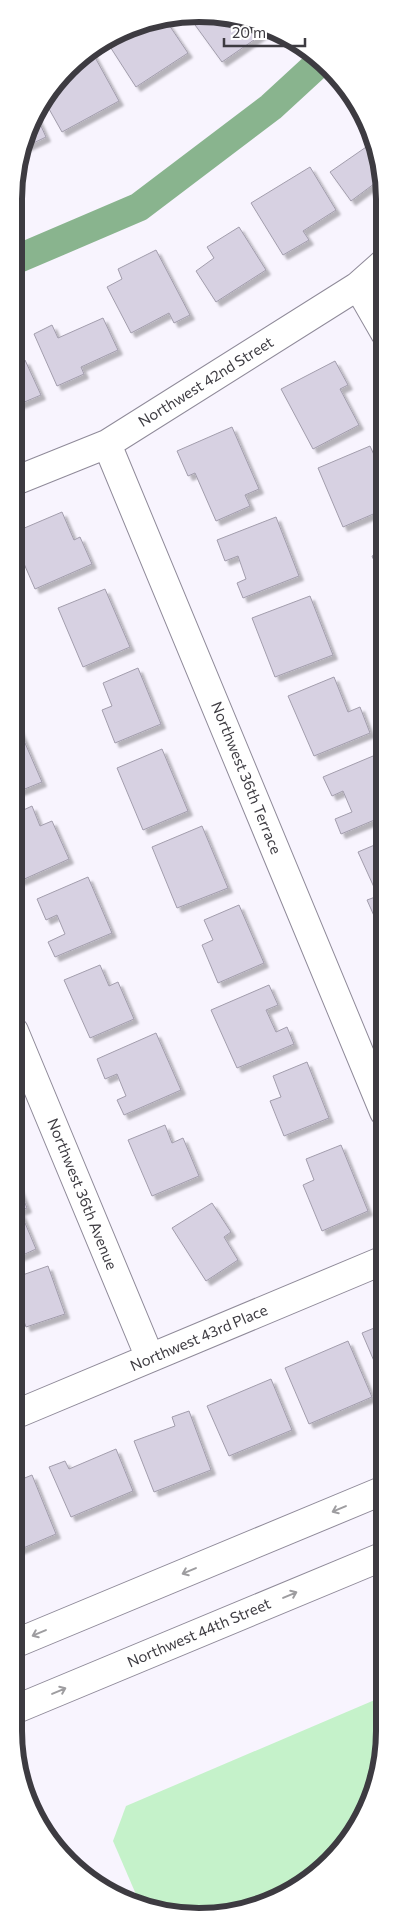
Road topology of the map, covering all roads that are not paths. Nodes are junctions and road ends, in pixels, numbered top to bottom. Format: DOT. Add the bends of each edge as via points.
graph roads {
  1 [pos="376,270"];
  2 [pos="358,286"];
  3 [pos="376,317"];
  4 [pos="107,444"];
  5 [pos="22,478"];
  6 [pos="22,1049"];
  7 [pos="376,1093"];
  8 [pos="376,1263"];
  9 [pos="150,1358"];
  10 [pos="22,1412"];
  11 [pos="376,1493"];
  12 [pos="376,1559"];
  13 [pos="22,1641"];
  14 [pos="22,1707"];
  1 -- 2 [label="street, Northwest 42nd Street"];
  2 -- 3 [label="street"];
  2 -- 4 [label="street, Northwest 42nd Street"];
  4 -- 5 [label="street, Northwest 42nd Street"];
  4 -- 7 [label="street, Northwest 36th Terrace"];
  6 -- 9 [label="street, Northwest 36th Avenue"];
  8 -- 9 [label="street, Northwest 43rd Place"];
  9 -- 10 [label="street, Northwest 43rd Place"];
  11 -- 13 [label="street, one-way"];
  14 -- 12 [label="street, Northwest 44th Street, one-way"];
}
